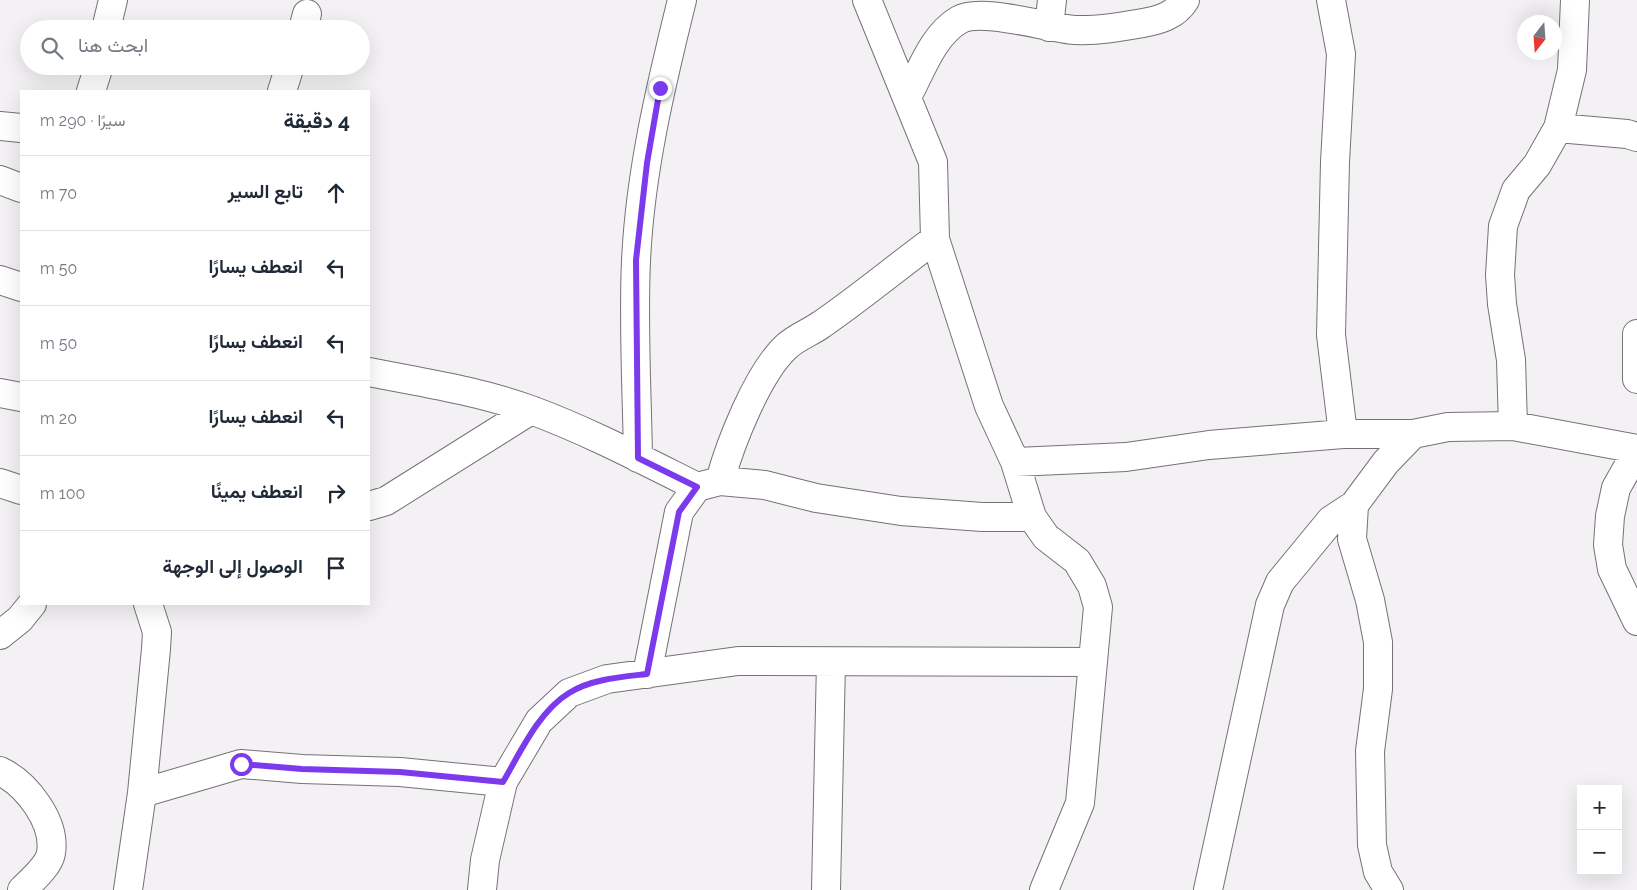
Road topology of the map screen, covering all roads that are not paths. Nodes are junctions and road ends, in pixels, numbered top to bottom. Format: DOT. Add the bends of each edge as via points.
graph roads {
  1 [pos="113,0"];
  2 [pos="682,0"];
  3 [pos="867,0"];
  4 [pos="1052,0"];
  5 [pos="1185,0"];
  6 [pos="1331,0"];
  7 [pos="1575,0"];
  8 [pos="108,20"];
  9 [pos="1049,27"];
  10 [pos="96,75"];
  11 [pos="287,75"];
  12 [pos="91,90"];
  13 [pos="282,90"];
  14 [pos="908,95"];
  15 [pos="1558,128"];
  16 [pos="1637,137"];
  17 [pos="0,180"];
  18 [pos="20,188"];
  19 [pos="935,239"];
  20 [pos="0,280"];
  21 [pos="20,287"];
  22 [pos="1637,334"];
  23 [pos="370,372"];
  24 [pos="1637,379"];
  25 [pos="0,393"];
  26 [pos="20,397"];
  27 [pos="531,410"];
  28 [pos="1513,426"];
  29 [pos="1342,434"];
  30 [pos="1413,434"];
  31 [pos="1637,450"];
  32 [pos="638,458"];
  33 [pos="1015,462"];
  34 [pos="0,483"];
  35 [pos="708,484"];
  36 [pos="20,490"];
  37 [pos="1354,505"];
  38 [pos="370,506"];
  39 [pos="1032,517"];
  40 [pos="31,605"];
  41 [pos="148,605"];
  42 [pos="1637,622"];
  43 [pos="0,635"];
  44 [pos="831,662"];
  45 [pos="1092,662"];
  46 [pos="647,674"];
  47 [pos="0,771"];
  48 [pos="503,782"];
  49 [pos="142,793"];
  50 [pos="22,890"];
  51 [pos="128,890"];
  52 [pos="482,890"];
  53 [pos="826,890"];
  54 [pos="1044,890"];
  55 [pos="1208,890"];
  56 [pos="1389,890"];
  1 -- 8 [label="street"];
  2 -- 32 [label="street" via="660,88 647,163 636,260"];
  3 -- 14 [label="street"];
  4 -- 9 [label="street"];
  5 -- 9 [label="street" via="1180,8 1161,19 1126,26 1077,30"];
  6 -- 29 [label="street" via="1341,54 1331,335"];
  7 -- 15 [label="street" via="1572,70"];
  9 -- 14 [label="street" via="986,15 960,19 940,36"];
  10 -- 12 [label="street"];
  11 -- 13 [label="street"];
  14 -- 19 [label="street" via="933,162"];
  15 -- 16 [label="street"];
  15 -- 28 [label="street" via="1537,165 1516,190 1503,226 1500,275 1511,360"];
  17 -- 18 [label="street"];
  19 -- 33 [label="street" via="988,406"];
  19 -- 35 [label="street" via="822,325 787,346 769,368"];
  20 -- 21 [label="street"];
  22 -- 24 [label="street"];
  23 -- 27 [label="street" via="464,390"];
  25 -- 26 [label="street"];
  27 -- 32 [label="street"];
  27 -- 38 [label="street" via="386,501"];
  28 -- 30 [label="street" via="1448,428"];
  28 -- 31 [label="street"];
  29 -- 30 [label="street"];
  29 -- 33 [label="street" via="1209,445 1126,457"];
  30 -- 37 [label="street" via="1386,462"];
  31 -- 42 [label="street" via="1616,488 1608,545 1612,569"];
  32 -- 35 [label="street"];
  33 -- 39 [label="street"];
  34 -- 36 [label="street"];
  35 -- 39 [label="street" via="765,486 816,498 901,511"];
  35 -- 46 [label="street" via="679,512"];
  37 -- 55 [label="street" via="1331,520 1280,582 1270,605"];
  37 -- 56 [label="street" via="1352,539 1370,600 1378,642 1378,689 1370,751 1372,845 1378,872"];
  39 -- 45 [label="street" via="1046,537 1077,561 1092,586 1098,607"];
  40 -- 43 [label="street"];
  41 -- 49 [label="street" via="156,632"];
  44 -- 45 [label="street"];
  44 -- 46 [label="street" via="738,661"];
  44 -- 53 [label="street"];
  45 -- 54 [label="street" via="1080,803"];
  46 -- 48 [label="street" via="607,679 569,693 539,721"];
  47 -- 50 [label="street" via="32,798 50,831 51,855"];
  48 -- 49 [label="street" via="400,772 241,764"];
  48 -- 52 [label="street" via="485,860"];
  49 -- 51 [label="street"];
}
